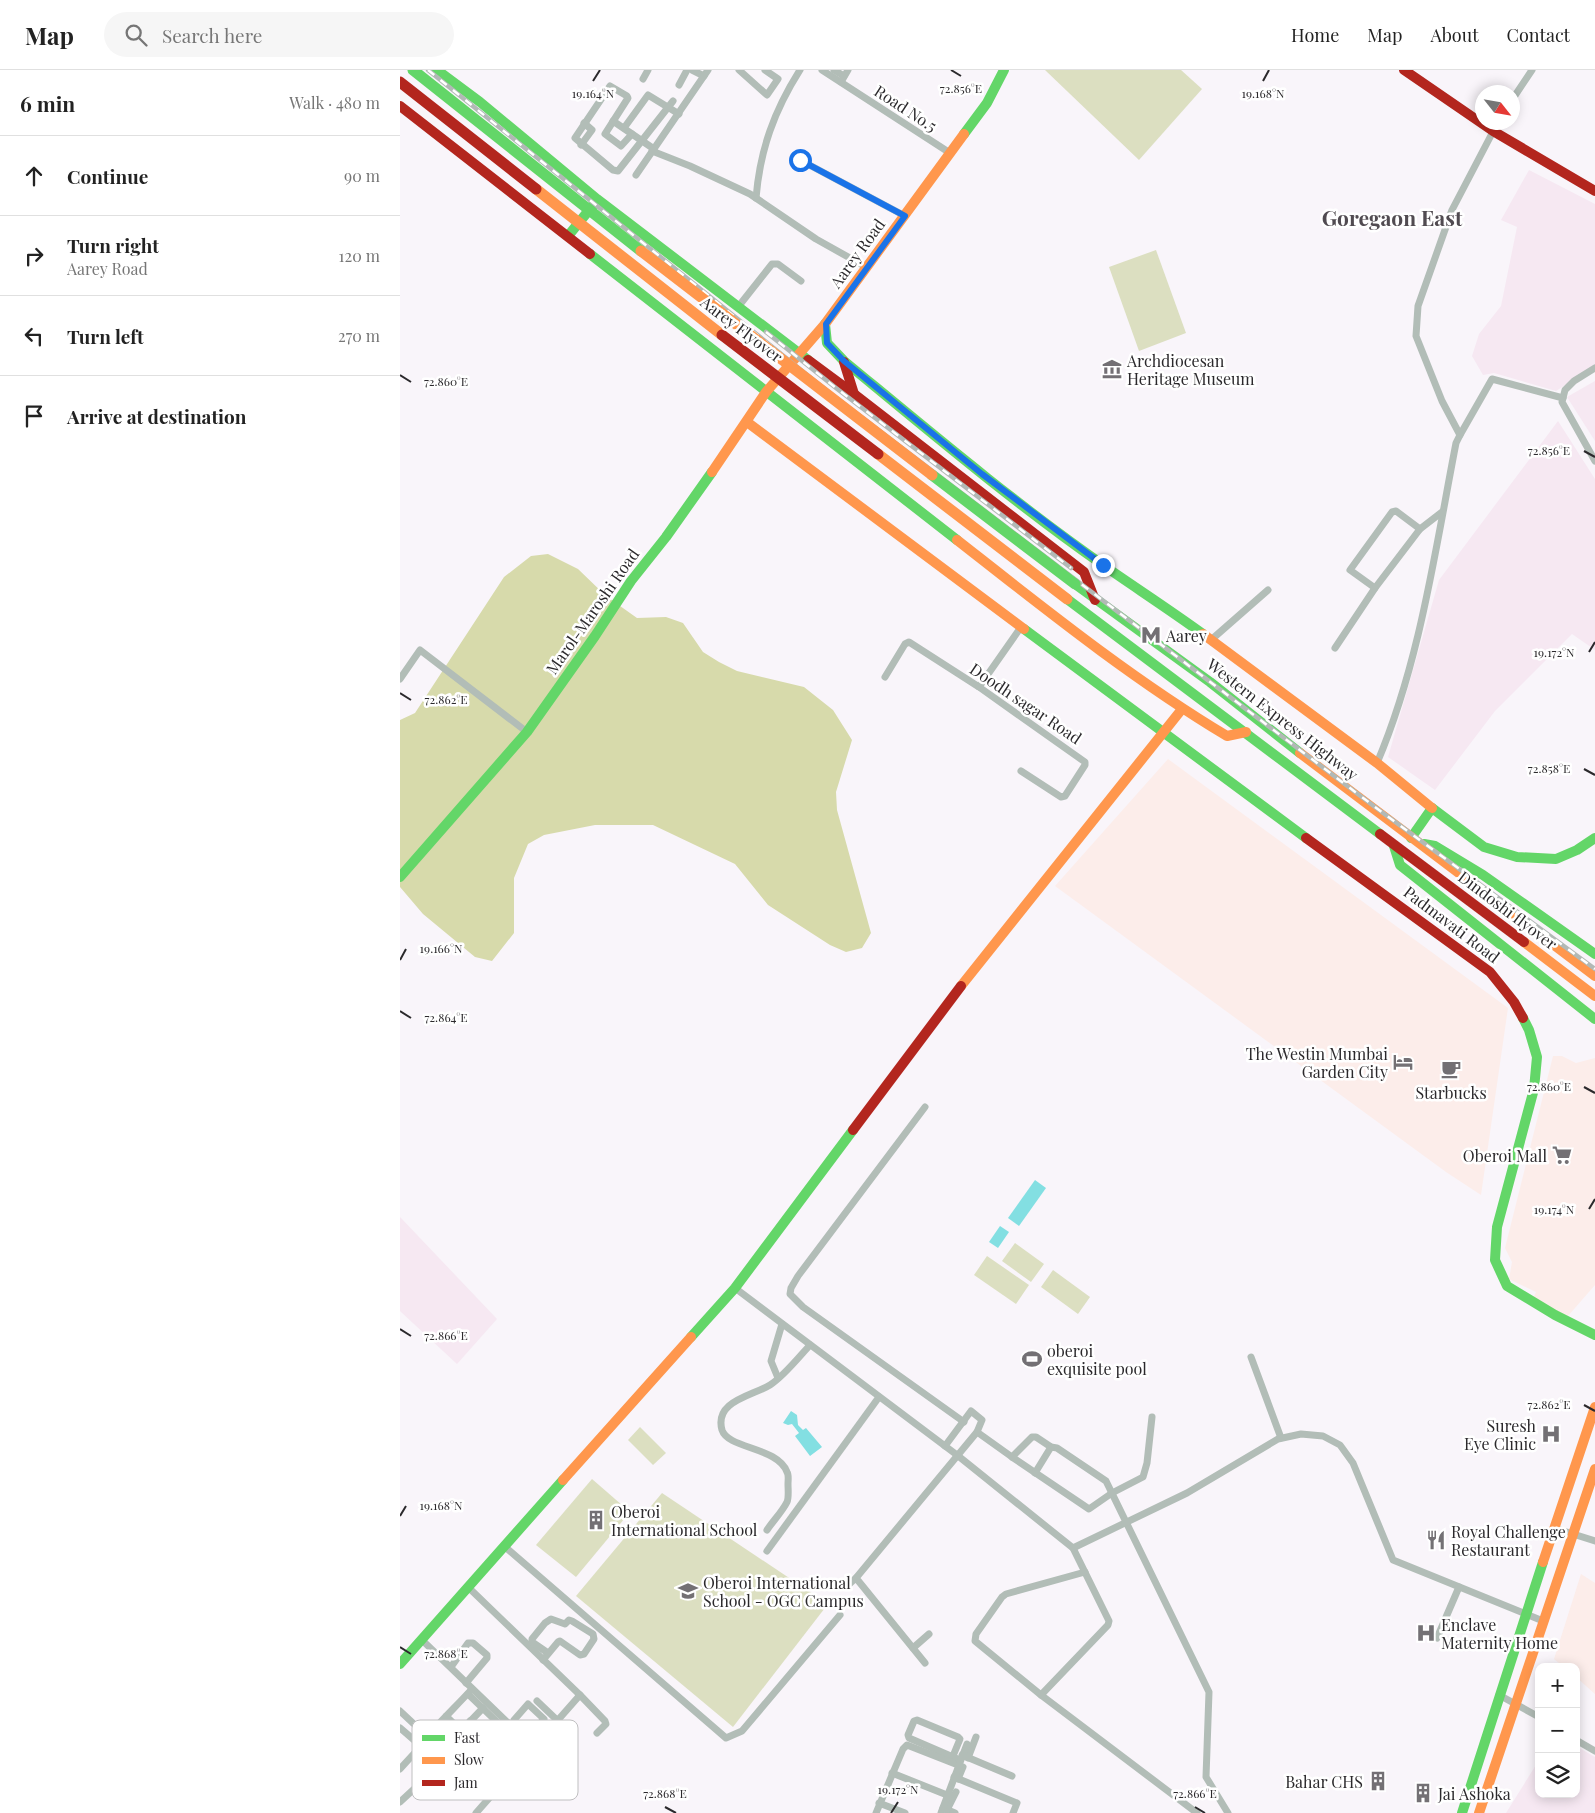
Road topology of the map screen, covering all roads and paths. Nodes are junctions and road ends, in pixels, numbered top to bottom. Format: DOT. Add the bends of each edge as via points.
graph roads {
  1 [pos="413,70"];
  2 [pos="648,70"];
  3 [pos="687,70"];
  4 [pos="692,70"];
  5 [pos="739,70"];
  6 [pos="765,70"];
  7 [pos="800,70"];
  8 [pos="822,70"];
  9 [pos="834,70"];
  10 [pos="1004,70"];
  11 [pos="1404,70"];
  12 [pos="1532,70"];
  13 [pos="439,71"];
  14 [pos="706,73"];
  15 [pos="844,76"];
  16 [pos="643,79"];
  17 [pos="777,81"];
  18 [pos="400,82"];
  19 [pos="679,85"];
  20 [pos="1520,88"];
  21 [pos="788,89"];
  22 [pos="670,104"];
  23 [pos="400,106"];
  24 [pos="679,114"];
  25 [pos="1475,114"];
  26 [pos="613,121"];
  27 [pos="624,128"];
  28 [pos="1493,130"];
  29 [pos="1500,130"];
  30 [pos="632,134"];
  31 [pos="642,141"];
  32 [pos="653,150"];
  33 [pos="950,152"];
  34 [pos="800,160"];
  35 [pos="636,175"];
  36 [pos="1595,192"];
  37 [pos="756,198"];
  38 [pos="597,199"];
  39 [pos="905,216"];
  40 [pos="568,236"];
  41 [pos="866,267"];
  42 [pos="801,281"];
  43 [pos="738,307"];
  44 [pos="826,324"];
  45 [pos="800,354"];
  46 [pos="844,361"];
  47 [pos="1595,368"];
  48 [pos="766,392"];
  49 [pos="854,394"];
  50 [pos="1563,398"];
  51 [pos="747,422"];
  52 [pos="1460,434"];
  53 [pos="1595,461"];
  54 [pos="1442,512"];
  55 [pos="1420,529"];
  56 [pos="1075,584"];
  57 [pos="1375,588"];
  58 [pos="1268,590"];
  59 [pos="1067,599"];
  60 [pos="1096,600"];
  61 [pos="1021,627"];
  62 [pos="1211,640"];
  63 [pos="1335,648"];
  64 [pos="884,677"];
  65 [pos="400,678"];
  66 [pos="979,687"];
  67 [pos="1182,709"];
  68 [pos="527,732"];
  69 [pos="1246,732"];
  70 [pos="1164,734"];
  71 [pos="1377,763"];
  72 [pos="1021,771"];
  73 [pos="1432,808"];
  74 [pos="1595,838"];
  75 [pos="1417,842"];
  76 [pos="1398,848"];
  77 [pos="400,877"];
  78 [pos="1595,954"];
  79 [pos="1595,976"];
  80 [pos="1595,996"];
  81 [pos="1595,1019"];
  82 [pos="925,1108"];
  83 [pos="735,1288"];
  84 [pos="782,1324"];
  85 [pos="1595,1335"];
  86 [pos="810,1345"];
  87 [pos="1251,1357"];
  88 [pos="778,1378"];
  89 [pos="879,1397"];
  90 [pos="1595,1407"];
  91 [pos="1152,1417"];
  92 [pos="964,1422"];
  93 [pos="977,1432"];
  94 [pos="1281,1438"];
  95 [pos="945,1446"];
  96 [pos="1051,1447"];
  97 [pos="957,1455"];
  98 [pos="1012,1457"];
  99 [pos="1595,1469"];
  100 [pos="1035,1473"];
  101 [pos="1112,1493"];
  102 [pos="1126,1521"];
  103 [pos="1554,1528"];
  104 [pos="767,1530"];
  105 [pos="1572,1534"];
  106 [pos="1595,1541"];
  107 [pos="504,1546"];
  108 [pos="1073,1548"];
  109 [pos="766,1551"];
  110 [pos="1085,1572"];
  111 [pos="856,1578"];
  112 [pos="468,1587"];
  113 [pos="846,1587"];
  114 [pos="1459,1587"];
  115 [pos="1525,1614"];
  116 [pos="840,1615"];
  117 [pos="1543,1621"];
  118 [pos="929,1634"];
  119 [pos="1436,1638"];
  120 [pos="422,1640"];
  121 [pos="912,1648"];
  122 [pos="548,1653"];
  123 [pos="543,1660"];
  124 [pos="925,1663"];
  125 [pos="400,1664"];
  126 [pos="451,1667"];
  127 [pos="466,1683"];
  128 [pos="470,1691"];
  129 [pos="580,1695"];
  130 [pos="1041,1695"];
  131 [pos="1499,1695"];
  132 [pos="537,1701"];
  133 [pos="1515,1703"];
  134 [pos="483,1708"];
  135 [pos="400,1711"];
  136 [pos="1535,1715"];
  137 [pos="446,1716"];
  138 [pos="442,1720"];
  139 [pos="450,1720"];
  140 [pos="471,1720"];
  141 [pos="496,1720"];
  142 [pos="506,1720"];
  143 [pos="514,1720"];
  144 [pos="543,1720"];
  145 [pos="557,1720"];
  146 [pos="559,1720"];
  147 [pos="412,1722"];
  148 [pos="400,1728"];
  149 [pos="597,1734"];
  150 [pos="976,1737"];
  151 [pos="412,1738"];
  152 [pos="1580,1742"];
  153 [pos="967,1744"];
  154 [pos="1595,1751"];
  155 [pos="412,1756"];
  156 [pos="953,1756"];
  157 [pos="963,1761"];
  158 [pos="400,1769"];
  159 [pos="892,1773"];
  160 [pos="1012,1776"];
  161 [pos="956,1778"];
  162 [pos="412,1791"];
  163 [pos="956,1792"];
  164 [pos="947,1795"];
  165 [pos="487,1800"];
  166 [pos="400,1802"];
  167 [pos="880,1803"];
  168 [pos="944,1810"];
  169 [pos="476,1813"];
  170 [pos="876,1813"];
  171 [pos="905,1813"];
  172 [pos="956,1813"];
  173 [pos="1012,1813"];
  174 [pos="1197,1813"];
  175 [pos="1228,1813"];
  176 [pos="1462,1813"];
  177 [pos="1479,1813"];
  1 -- 56 [label="main road, Aarey Flyover, bridge" via="698,296"];
  2 -- 16 [label="street"];
  3 -- 19 [label="street"];
  4 -- 14 [label="street"];
  5 -- 17 [label="street" via="767,94"];
  6 -- 17 [label="street" via="778,78"];
  7 -- 21 [label="street"];
  8 -- 15 [label="street, Road No.5"];
  9 -- 15 [label="street"];
  10 -- 33 [label="main road, Aarey Road" via="987,103"];
  11 -- 25 [label="main road"];
  12 -- 20 [label="street"];
  13 -- 38 [label="main road"];
  14 -- 24 [label="street"];
  15 -- 33 [label="street, Road No.5"];
  17 -- 21 [label="street"];
  18 -- 59 [label="main road, Aarey Flyover, bridge" via="700,318"];
  21 -- 37 [label="street" via="777,109 765,146"];
  22 -- 24 [label="street"];
  22 -- 27 [label="street" via="648,94"];
  22 -- 31 [label="street"];
  23 -- 40 [label="main road"];
  24 -- 32 [label="street"];
  26 -- 27 [label="street"];
  26 -- 30 [label="street" via="605,134 620,146"];
  26 -- 31 [label="street" via="628,98 610,86 575,138 616,172"];
  27 -- 30 [label="street"];
  28 -- 52 [label="street" via="1452,210 1416,316 1416,336 1428,369"];
  29 -- 36 [label="main road"];
  30 -- 31 [label="street"];
  31 -- 32 [label="street"];
  32 -- 35 [label="street"];
  32 -- 37 [label="street"];
  33 -- 39 [label="main road, Aarey Road"];
  34 -- 39 [label="street"];
  37 -- 41 [label="street" via="816,239"];
  38 -- 40 [label="main road"];
  38 -- 43 [label="main road"];
  39 -- 41 [label="main road, Aarey Road"];
  40 -- 48 [label="main road"];
  41 -- 44 [label="main road, Aarey Road"];
  42 -- 43 [label="street" via="778,264 772,264"];
  43 -- 45 [label="main road"];
  44 -- 45 [label="main road, Aarey Road"];
  44 -- 46 [label="main road" via="827,343"];
  45 -- 48 [label="main road, Marol-Maroshi Road"];
  45 -- 49 [label="main road"];
  46 -- 49 [label="main road"];
  46 -- 62 [label="main road" via="982,474 1103,565"];
  47 -- 50 [label="street" via="1564,390"];
  48 -- 51 [label="main road, Marol-Maroshi Road"];
  48 -- 67 [label="main road" via="1042,606"];
  49 -- 60 [label="main road" via="1084,572"];
  50 -- 52 [label="street" via="1492,379"];
  50 -- 53 [label="street" via="1562,402"];
  51 -- 61 [label="main road, Padmavati Road"];
  51 -- 68 [label="main road, Marol-Maroshi Road" via="631,581"];
  52 -- 54 [label="street"];
  54 -- 55 [label="street"];
  54 -- 71 [label="street" via="1430,586 1398,704"];
  55 -- 57 [label="street"];
  55 -- 57 [label="street" via="1396,511 1392,512 1350,570"];
  56 -- 60 [label="main road, Western Express Highway"];
  57 -- 63 [label="street"];
  58 -- 62 [label="street"];
  59 -- 69 [label="main road, Western Express Highway"];
  60 -- 75 [label="main road, Western Express Highway" via="1210,682"];
  61 -- 66 [label="street"];
  61 -- 70 [label="main road, Padmavati Road"];
  62 -- 71 [label="main road"];
  64 -- 66 [label="street, Doodh sagar Road" via="905,644 910,642"];
  65 -- 68 [label="street" via="420,650"];
  66 -- 72 [label="street, Doodh sagar Road" via="1085,762 1065,796 1061,797"];
  67 -- 69 [label="main road" via="1227,736"];
  67 -- 70 [label="main road"];
  68 -- 77 [label="main road, Marol-Maroshi Road"];
  69 -- 76 [label="main road, Western Express Highway"];
  70 -- 83 [label="main road" via="940,1013"];
  70 -- 85 [label="main road, Padmavati Road" via="1490,972 1514,1002 1529,1030 1537,1057 1534,1089 1497,1227 1495,1260 1507,1286"];
  71 -- 73 [label="main road"];
  73 -- 74 [label="main road" via="1484,847 1517,857 1556,859"];
  73 -- 75 [label="main road"];
  75 -- 78 [label="main road" via="1435,846 1483,875"];
  75 -- 79 [label="main road, Dindoshi flyover"];
  76 -- 80 [label="main road, Dindoshi flyover"];
  76 -- 81 [label="main road" via="1400,865"];
  82 -- 92 [label="street" via="798,1276 790,1294 803,1307"];
  83 -- 84 [label="street"];
  83 -- 107 [label="main road"];
  84 -- 86 [label="street"];
  84 -- 88 [label="street" via="771,1361"];
  86 -- 88 [label="street"];
  86 -- 89 [label="street"];
  87 -- 94 [label="street"];
  88 -- 104 [label="street" via="727,1406 721,1424 728,1438 764,1452 781,1463 788,1473 788,1501"];
  89 -- 95 [label="street"];
  89 -- 109 [label="street"];
  90 -- 103 [label="main road"];
  91 -- 101 [label="street" via="1144,1475"];
  92 -- 93 [label="street" via="971,1411 982,1420"];
  92 -- 95 [label="street"];
  93 -- 97 [label="street"];
  93 -- 98 [label="street"];
  94 -- 102 [label="street" via="1187,1493"];
  94 -- 114 [label="street" via="1301,1434 1323,1436 1340,1446 1353,1463 1393,1560"];
  95 -- 97 [label="street"];
  96 -- 98 [label="street" via="1034,1437"];
  96 -- 100 [label="street"];
  96 -- 101 [label="street" via="1106,1481"];
  97 -- 108 [label="street"];
  97 -- 111 [label="street"];
  98 -- 100 [label="street"];
  99 -- 105 [label="main road"];
  100 -- 101 [label="street" via="1087,1508"];
  101 -- 102 [label="street"];
  102 -- 108 [label="street"];
  102 -- 175 [label="street" via="1209,1692 1206,1777"];
  103 -- 105 [label="street"];
  103 -- 115 [label="main road"];
  105 -- 106 [label="street"];
  105 -- 117 [label="main road"];
  107 -- 112 [label="main road"];
  107 -- 116 [label="street" via="726,1738 742,1731"];
  108 -- 110 [label="street"];
  110 -- 130 [label="street" via="1109,1621"];
  110 -- 130 [label="street" via="1006,1594 975,1638 979,1645"];
  111 -- 113 [label="street"];
  111 -- 121 [label="street"];
  112 -- 120 [label="main road"];
  112 -- 123 [label="street"];
  114 -- 115 [label="street"];
  114 -- 119 [label="street"];
  115 -- 117 [label="street"];
  115 -- 131 [label="main road"];
  117 -- 133 [label="main road"];
  118 -- 121 [label="street"];
  120 -- 125 [label="main road"];
  120 -- 126 [label="street"];
  121 -- 124 [label="street"];
  122 -- 122 [label="street" via="560,1641 580,1655 584,1654 594,1640 593,1634 572,1621 565,1624 551,1619 532,1639"];
  122 -- 123 [label="street"];
  123 -- 129 [label="street"];
  126 -- 127 [label="street"];
  126 -- 127 [label="street" via="468,1643 473,1643 487,1655"];
  127 -- 128 [label="street"];
  128 -- 134 [label="street"];
  128 -- 137 [label="street"];
  128 -- 142 [label="street"];
  129 -- 146 [label="street"];
  129 -- 149 [label="street" via="605,1721"];
  130 -- 174 [label="street"];
  131 -- 133 [label="street"];
  131 -- 176 [label="main road"];
  132 -- 145 [label="street"];
  133 -- 136 [label="street"];
  133 -- 177 [label="main road"];
  134 -- 140 [label="street"];
  134 -- 141 [label="street"];
  135 -- 147 [label="street"];
  137 -- 138 [label="street"];
  137 -- 139 [label="street"];
  143 -- 144 [label="street" via="528,1704"];
  148 -- 151 [label="street"];
  150 -- 157 [label="street"];
  152 -- 154 [label="street"];
  153 -- 157 [label="street"];
  155 -- 158 [label="street"];
  156 -- 156 [label="street" via="909,1738 914,1721 958,1737"];
  156 -- 157 [label="street"];
  157 -- 159 [label="street" via="907,1745"];
  157 -- 160 [label="street"];
  157 -- 161 [label="street"];
  159 -- 164 [label="street"];
  159 -- 167 [label="street"];
  161 -- 164 [label="street"];
  161 -- 173 [label="street" via="1017,1803"];
  162 -- 166 [label="street"];
  163 -- 168 [label="street"];
  164 -- 168 [label="street"];
  165 -- 169 [label="street"];
  167 -- 170 [label="street"];
  167 -- 171 [label="street"];
  168 -- 172 [label="street"];
}
